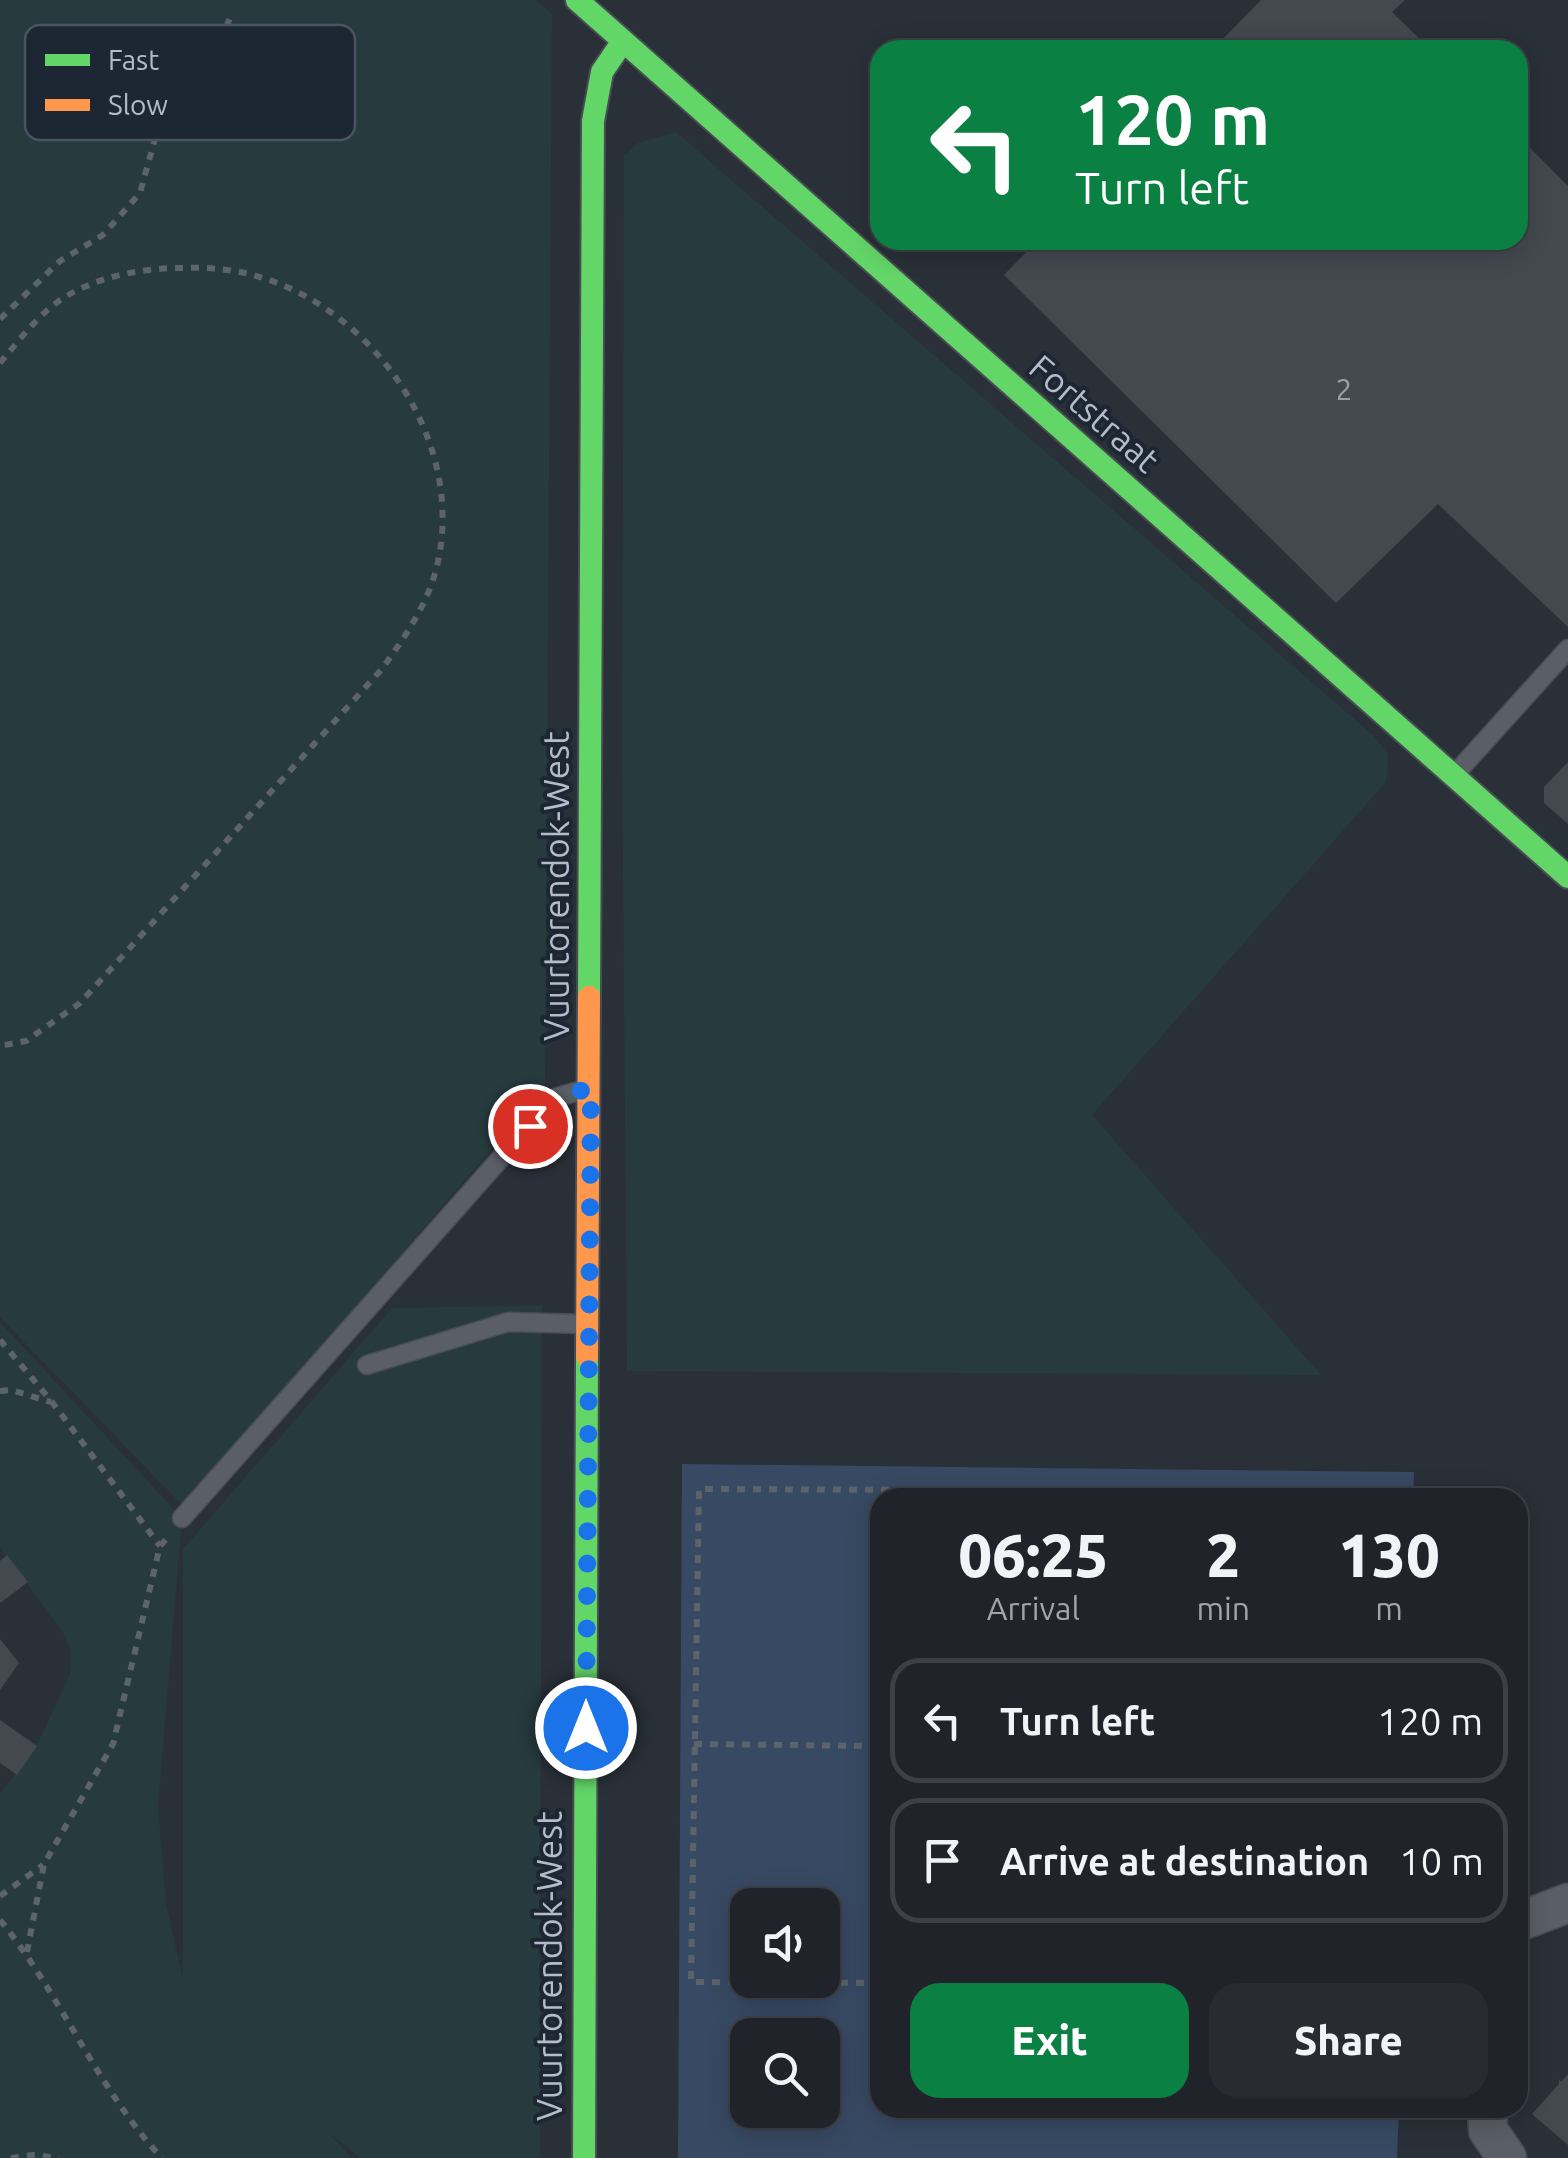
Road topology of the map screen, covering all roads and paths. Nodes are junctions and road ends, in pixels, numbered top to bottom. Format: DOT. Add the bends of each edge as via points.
graph roads {
  1 [pos="577,0"];
  2 [pos="231,15"];
  3 [pos="227,25"];
  4 [pos="623,41"];
  5 [pos="155,140"];
  6 [pos="0,319"];
  7 [pos="0,363"];
  8 [pos="1568,649"];
  9 [pos="1453,776"];
  10 [pos="1568,877"];
  11 [pos="0,1046"];
  12 [pos="591,1088"];
  13 [pos="588,1324"];
  14 [pos="0,1340"];
  15 [pos="367,1365"];
  16 [pos="0,1391"];
  17 [pos="52,1402"];
  18 [pos="870,1490"];
  19 [pos="182,1518"];
  20 [pos="160,1546"];
  21 [pos="694,1744"];
  22 [pos="870,1746"];
  23 [pos="44,1864"];
  24 [pos="0,1896"];
  25 [pos="1568,1903"];
  26 [pos="1528,1918"];
  27 [pos="0,1920"];
  28 [pos="27,1952"];
  29 [pos="870,1983"];
  30 [pos="1487,2118"];
  31 [pos="11,2158"];
  32 [pos="59,2158"];
  33 [pos="162,2158"];
  34 [pos="584,2158"];
  35 [pos="1506,2158"];
  1 -- 4 [label="street, Fortstraat"];
  2 -- 3 [label="path"];
  4 -- 9 [label="street, Fortstraat"];
  4 -- 12 [label="street, Vuurtorendok-West" via="602,72 593,121"];
  5 -- 6 [label="path" via="140,193 103,235 60,262"];
  7 -- 11 [label="path" via="53,305 94,284 153,268 209,267 262,278 307,297 383,359 435,455 444,510 436,570 414,626 382,669 80,1003 26,1041"];
  8 -- 9 [label="lane"];
  9 -- 10 [label="street, Fortstraat"];
  12 -- 13 [label="street, Vuurtorendok-West"];
  12 -- 19 [label="lane" via="554,1098"];
  13 -- 15 [label="lane" via="508,1322"];
  13 -- 34 [label="street, Vuurtorendok-West"];
  14 -- 17 [label="path"];
  16 -- 17 [label="path"];
  17 -- 20 [label="path"];
  18 -- 21 [label="path" via="698,1489"];
  19 -- 20 [label="path"];
  20 -- 23 [label="path" via="113,1744"];
  21 -- 22 [label="path"];
  21 -- 29 [label="path" via="691,1982"];
  23 -- 24 [label="path"];
  23 -- 28 [label="path"];
  25 -- 26 [label="street"];
  27 -- 28 [label="path"];
  28 -- 33 [label="path"];
  30 -- 35 [label="street"];
  31 -- 32 [label="path"];
}
